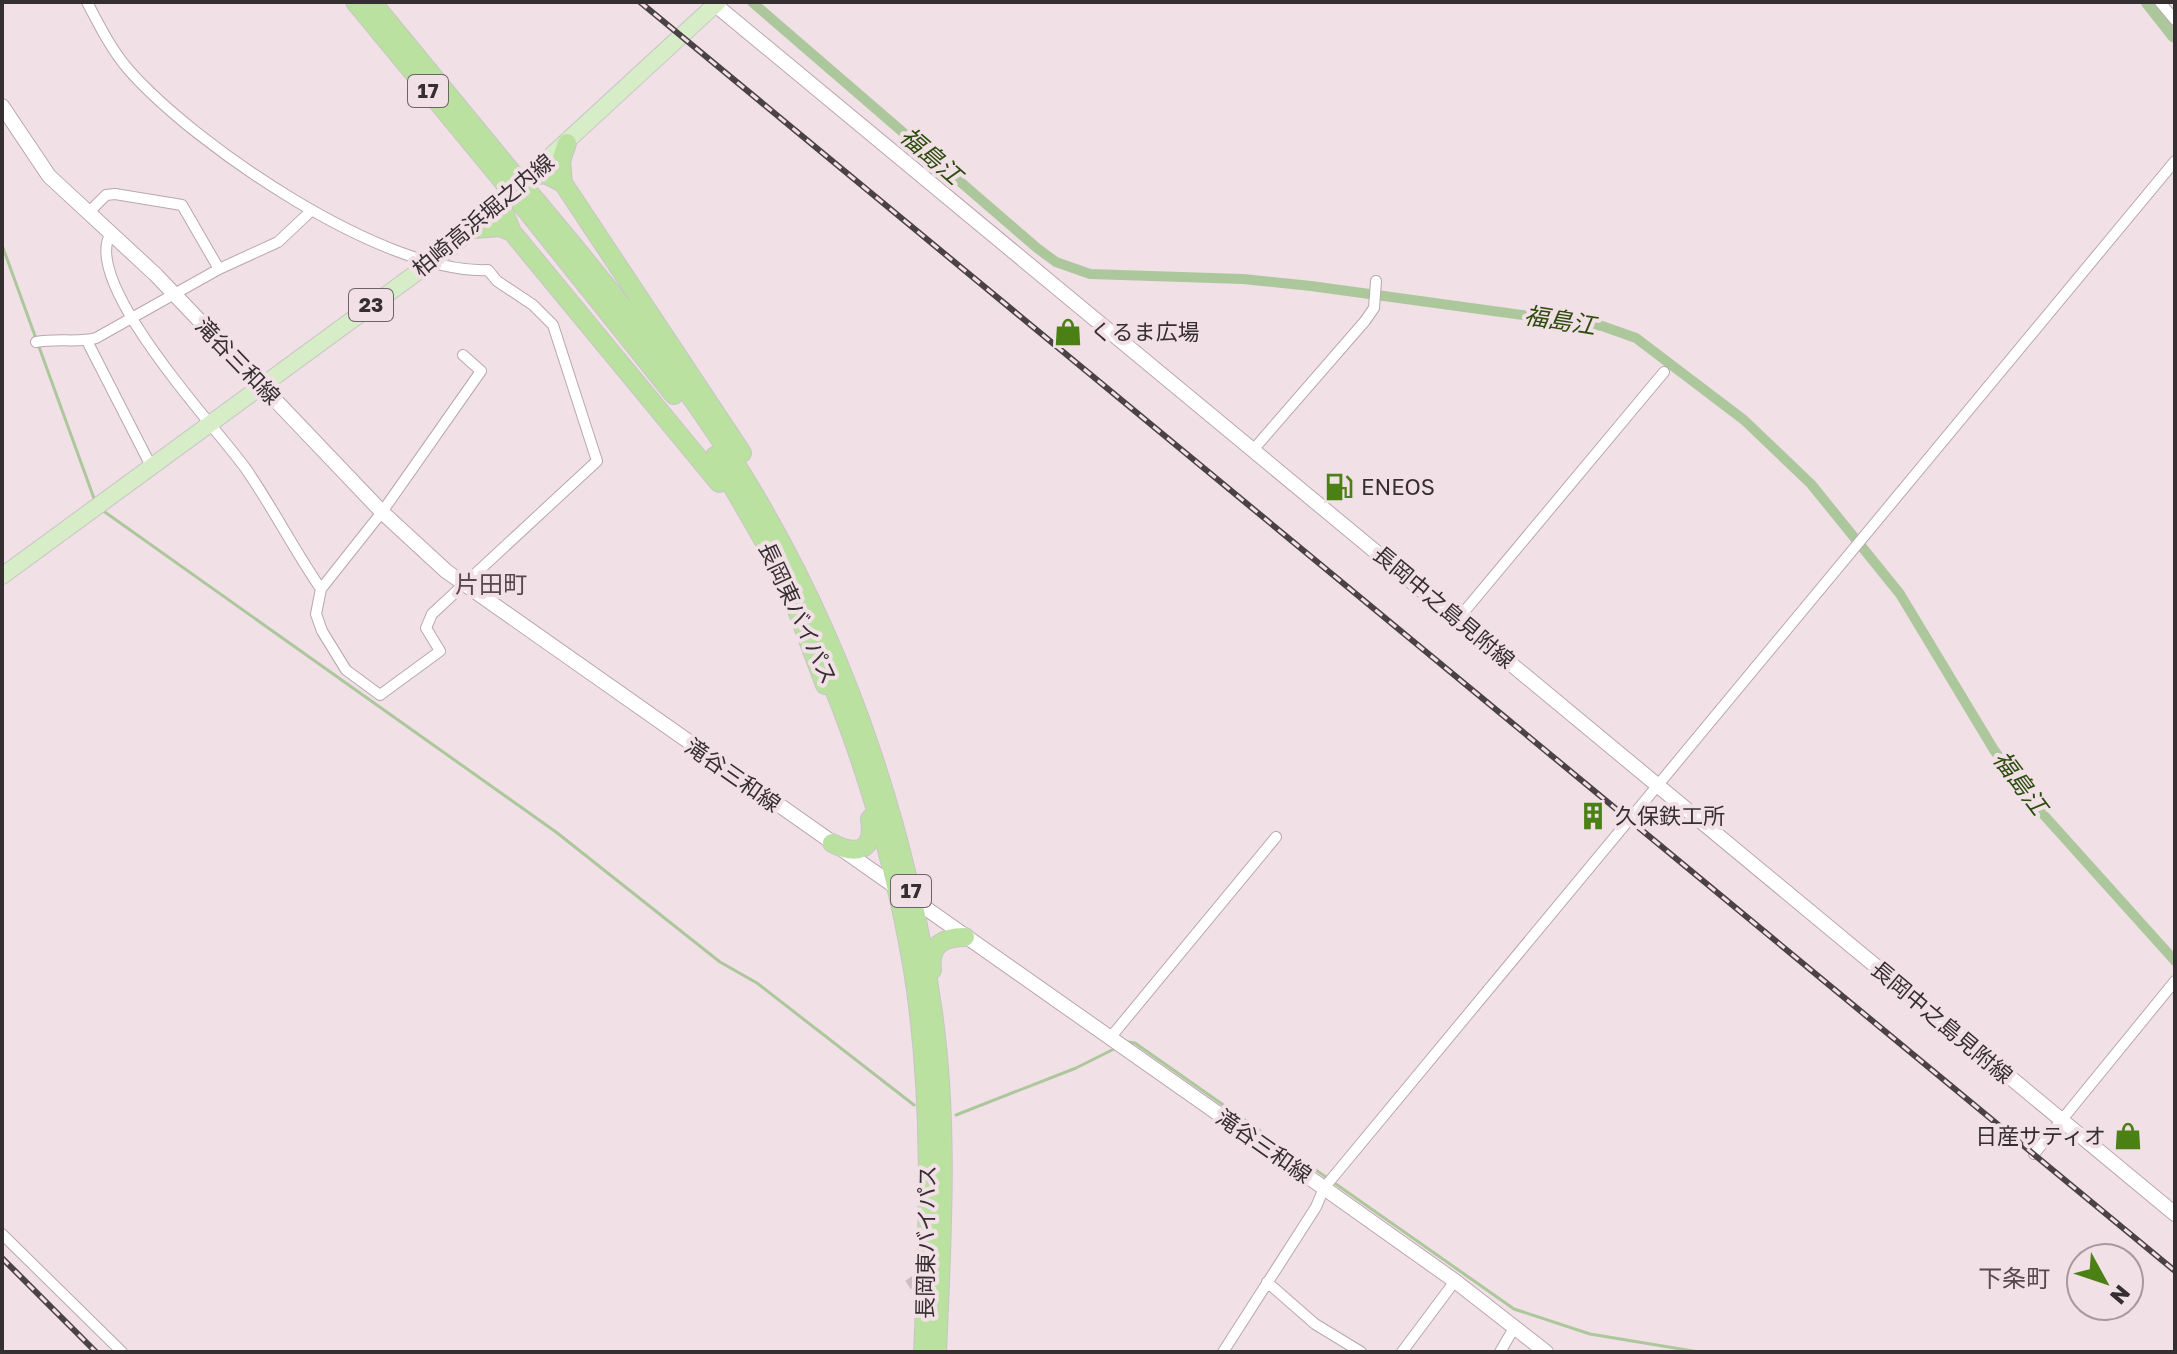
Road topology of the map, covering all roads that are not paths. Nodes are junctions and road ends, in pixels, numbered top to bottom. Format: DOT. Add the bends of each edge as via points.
graph roads {
  1 [pos="87,2"];
  2 [pos="355,2"];
  3 [pos="372,2"];
  4 [pos="2160,2"];
  5 [pos="715,3"];
  6 [pos="2175,20"];
  7 [pos="2,106"];
  8 [pos="567,143"];
  9 [pos="2175,161"];
  10 [pos="506,175"];
  11 [pos="531,176"];
  12 [pos="563,183"];
  13 [pos="508,197"];
  14 [pos="312,210"];
  15 [pos="90,211"];
  16 [pos="474,229"];
  17 [pos="512,232"];
  18 [pos="111,233"];
  19 [pos="431,262"];
  20 [pos="219,269"];
  21 [pos="1376,284"];
  22 [pos="175,295"];
  23 [pos="132,319"];
  24 [pos="87,341"];
  25 [pos="36,342"];
  26 [pos="463,355"];
  27 [pos="1664,372"];
  28 [pos="261,385"];
  29 [pos="210,423"];
  30 [pos="1253,450"];
  31 [pos="151,466"];
  32 [pos="729,467"];
  33 [pos="382,512"];
  34 [pos="2,576"];
  35 [pos="786,581"];
  36 [pos="463,583"];
  37 [pos="321,589"];
  38 [pos="1458,619"];
  39 [pos="1658,785"];
  40 [pos="1276,837"];
  41 [pos="832,843"];
  42 [pos="895,888"];
  43 [pos="913,901"];
  44 [pos="965,937"];
  45 [pos="2175,981"];
  46 [pos="1110,1038"];
  47 [pos="2061,1120"];
  48 [pos="2034,1154"];
  49 [pos="1324,1188"];
  50 [pos="2175,1214"];
  51 [pos="2,1234"];
  52 [pos="941,1253"];
  53 [pos="1455,1281"];
  54 [pos="1267,1282"];
  55 [pos="1514,1328"];
  56 [pos="122,1352"];
  57 [pos="923,1352"];
  58 [pos="937,1352"];
  59 [pos="1223,1352"];
  60 [pos="1361,1352"];
  61 [pos="1402,1352"];
  62 [pos="1500,1352"];
  63 [pos="1546,1352"];
  1 -- 14 [label="street" via="117,55 157,100 258,178"];
  2 -- 10 [label="highway, 17"];
  3 -- 10 [label="highway, 17"];
  4 -- 6 [label="street"];
  5 -- 8 [label="main road, 柏崎高浜堀之内線 / 23"];
  5 -- 30 [label="main road, 長岡中之島見附線"];
  7 -- 15 [label="main road, 滝谷三和線" via="49,176"];
  8 -- 11 [label="main road, 柏崎高浜堀之内線 / 23"];
  8 -- 12 [label="highway" via="561,161"];
  9 -- 39 [label="street"];
  10 -- 32 [label="highway, 17, bridge" via="572,254"];
  11 -- 12 [label="highway" via="545,174"];
  11 -- 13 [label="main road, 柏崎高浜堀之内線 / 23"];
  12 -- 32 [label="highway"];
  13 -- 16 [label="main road, 柏崎高浜堀之内線 / 23"];
  13 -- 17 [label="highway" via="505,215"];
  14 -- 19 [label="street"];
  14 -- 20 [label="street" via="278,242"];
  15 -- 18 [label="main road, 滝谷三和線"];
  15 -- 20 [label="street" via="106,195 115,194 182,205"];
  16 -- 17 [label="highway" via="500,227"];
  16 -- 19 [label="main road, 柏崎高浜堀之内線 / 23"];
  17 -- 32 [label="highway" via="636,378"];
  18 -- 22 [label="main road, 滝谷三和線"];
  18 -- 23 [label="street" via="105,260"];
  19 -- 28 [label="main road, 柏崎高浜堀之内線 / 23"];
  19 -- 36 [label="street" via="488,270 545,316 558,340 597,461"];
  20 -- 22 [label="street"];
  21 -- 30 [label="street" via="1365,321"];
  22 -- 23 [label="street"];
  22 -- 28 [label="main road, 滝谷三和線"];
  23 -- 24 [label="street"];
  23 -- 29 [label="street"];
  24 -- 25 [label="street" via="67,337"];
  24 -- 31 [label="street"];
  26 -- 33 [label="street" via="481,371"];
  27 -- 38 [label="street"];
  28 -- 29 [label="main road, 柏崎高浜堀之内線 / 23"];
  28 -- 33 [label="main road, 滝谷三和線"];
  29 -- 31 [label="main road, 柏崎高浜堀之内線 / 23"];
  29 -- 37 [label="street"];
  30 -- 38 [label="main road, 長岡中之島見附線"];
  31 -- 34 [label="main road, 柏崎高浜堀之内線 / 23"];
  32 -- 35 [label="highway, 長岡東バイパス / 17"];
  32 -- 43 [label="highway, 長岡東バイパス / 17" via="778,524 862,724"];
  33 -- 36 [label="main road, 滝谷三和線"];
  33 -- 37 [label="street"];
  35 -- 41 [label="highway" via="871,823 870,838 861,849 850,852"];
  35 -- 42 [label="highway, 長岡東バイパス / 17" via="835,690"];
  36 -- 37 [label="street" via="426,623 440,651 380,695 346,670 318,624"];
  36 -- 41 [label="main road, 滝谷三和線"];
  38 -- 39 [label="main road, 長岡中之島見附線"];
  39 -- 47 [label="main road, 長岡中之島見附線"];
  39 -- 49 [label="street"];
  40 -- 46 [label="street"];
  41 -- 42 [label="main road, 滝谷三和線"];
  42 -- 43 [label="main road, 滝谷三和線"];
  42 -- 57 [label="highway, 長岡東バイパス / 17" via="913,972 922,1072 927,1163"];
  43 -- 44 [label="main road, 滝谷三和線"];
  43 -- 52 [label="highway, 長岡東バイパス / 17" via="937,1063"];
  44 -- 46 [label="main road, 滝谷三和線"];
  44 -- 52 [label="highway" via="942,940 932,956 944,1078"];
  45 -- 47 [label="street"];
  46 -- 49 [label="main road, 滝谷三和線"];
  47 -- 48 [label="street"];
  47 -- 50 [label="main road, 長岡中之島見附線"];
  49 -- 53 [label="main road, 滝谷三和線"];
  49 -- 54 [label="street"];
  51 -- 56 [label="street"];
  52 -- 58 [label="highway, 長岡東バイパス / 17"];
  53 -- 55 [label="main road, 滝谷三和線"];
  53 -- 61 [label="street"];
  54 -- 59 [label="street"];
  54 -- 60 [label="street" via="1315,1324"];
  55 -- 62 [label="street"];
  55 -- 63 [label="main road, 滝谷三和線"];
}
